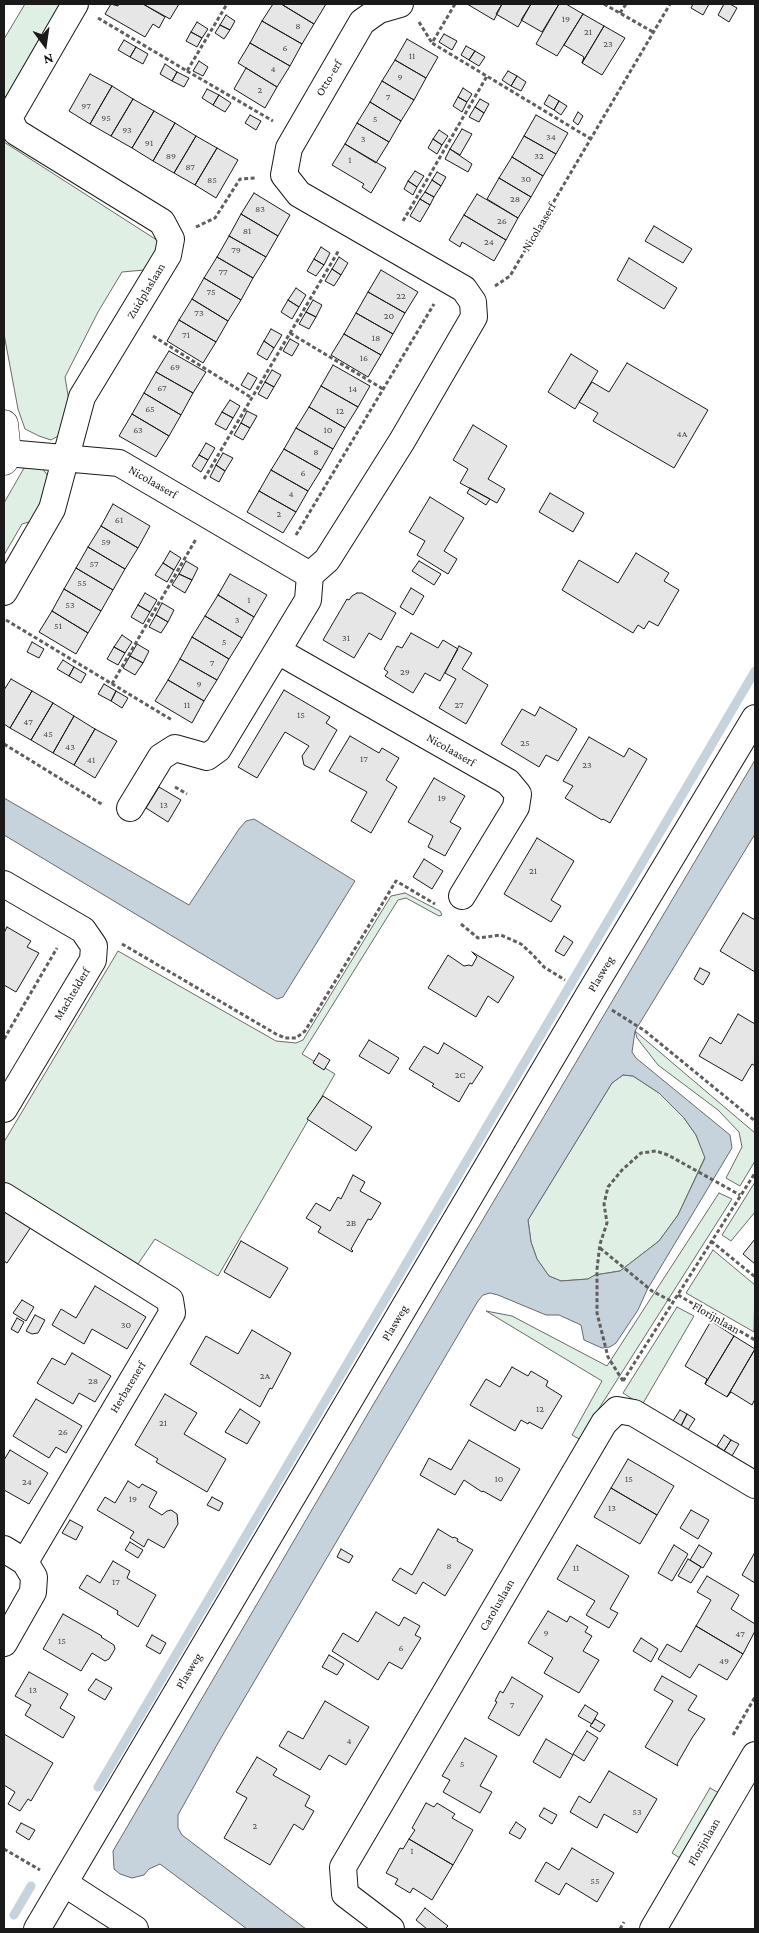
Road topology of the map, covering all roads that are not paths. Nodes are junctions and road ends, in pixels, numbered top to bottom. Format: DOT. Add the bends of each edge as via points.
graph roads {
  1 [pos="75,4"];
  2 [pos="400,4"];
  3 [pos="4,424"];
  4 [pos="5,457"];
  5 [pos="66,457"];
  6 [pos="310,575"];
  7 [pos="4,592"];
  8 [pos="278,651"];
  9 [pos="755,718"];
  10 [pos="130,808"];
  11 [pos="4,884"];
  12 [pos="453,908"];
  13 [pos="4,1109"];
  14 [pos="4,1196"];
  15 [pos="755,1485"];
  16 [pos="14,1556"];
  17 [pos="4,1643"];
  18 [pos="755,1755"];
  19 [pos="64,1883"];
  20 [pos="41,1922"];
  21 [pos="135,1929"];
  22 [pos="391,1929"];
  23 [pos="653,1929"];
  1 -- 5 [label="street, Zuidplaslaan" via="9,118 16,132 162,222 171,239 168,255 82,397"];
  2 -- 6 [label="street, Otto-erf" via="379,10 362,22 288,148 284,176 299,194 464,289 473,302 474,317 402,441 327,560"];
  3 -- 4 [label="street"];
  4 -- 5 [label="street, Nicolaaserf"];
  5 -- 6 [label="street, Nicolaaserf" via="119,463"];
  5 -- 7 [label="street, Zuidplaslaan" via="52,509"];
  6 -- 8 [label="street" via="308,600"];
  8 -- 10 [label="street" via="218,749 207,757 175,748 161,757"];
  8 -- 12 [label="street, Nicolaaserf" via="508,782 518,794 516,807"];
  9 -- 19 [label="street, Plasweg"];
  11 -- 13 [label="street, Machtelderf" via="83,930 94,946 92,960"];
  14 -- 16 [label="street, Herbarenerf" via="170,1300 172,1314"];
  15 -- 22 [label="street, Caroluslaan" via="634,1413 617,1410 604,1423 344,1867 345,1894"];
  16 -- 17 [label="street, Herbarenerf" via="34,1577 33,1592"];
  18 -- 23 [label="street, Florijnlaan"];
  19 -- 20 [label="street, Plasweg"];
  19 -- 21 [label="street"];
}
